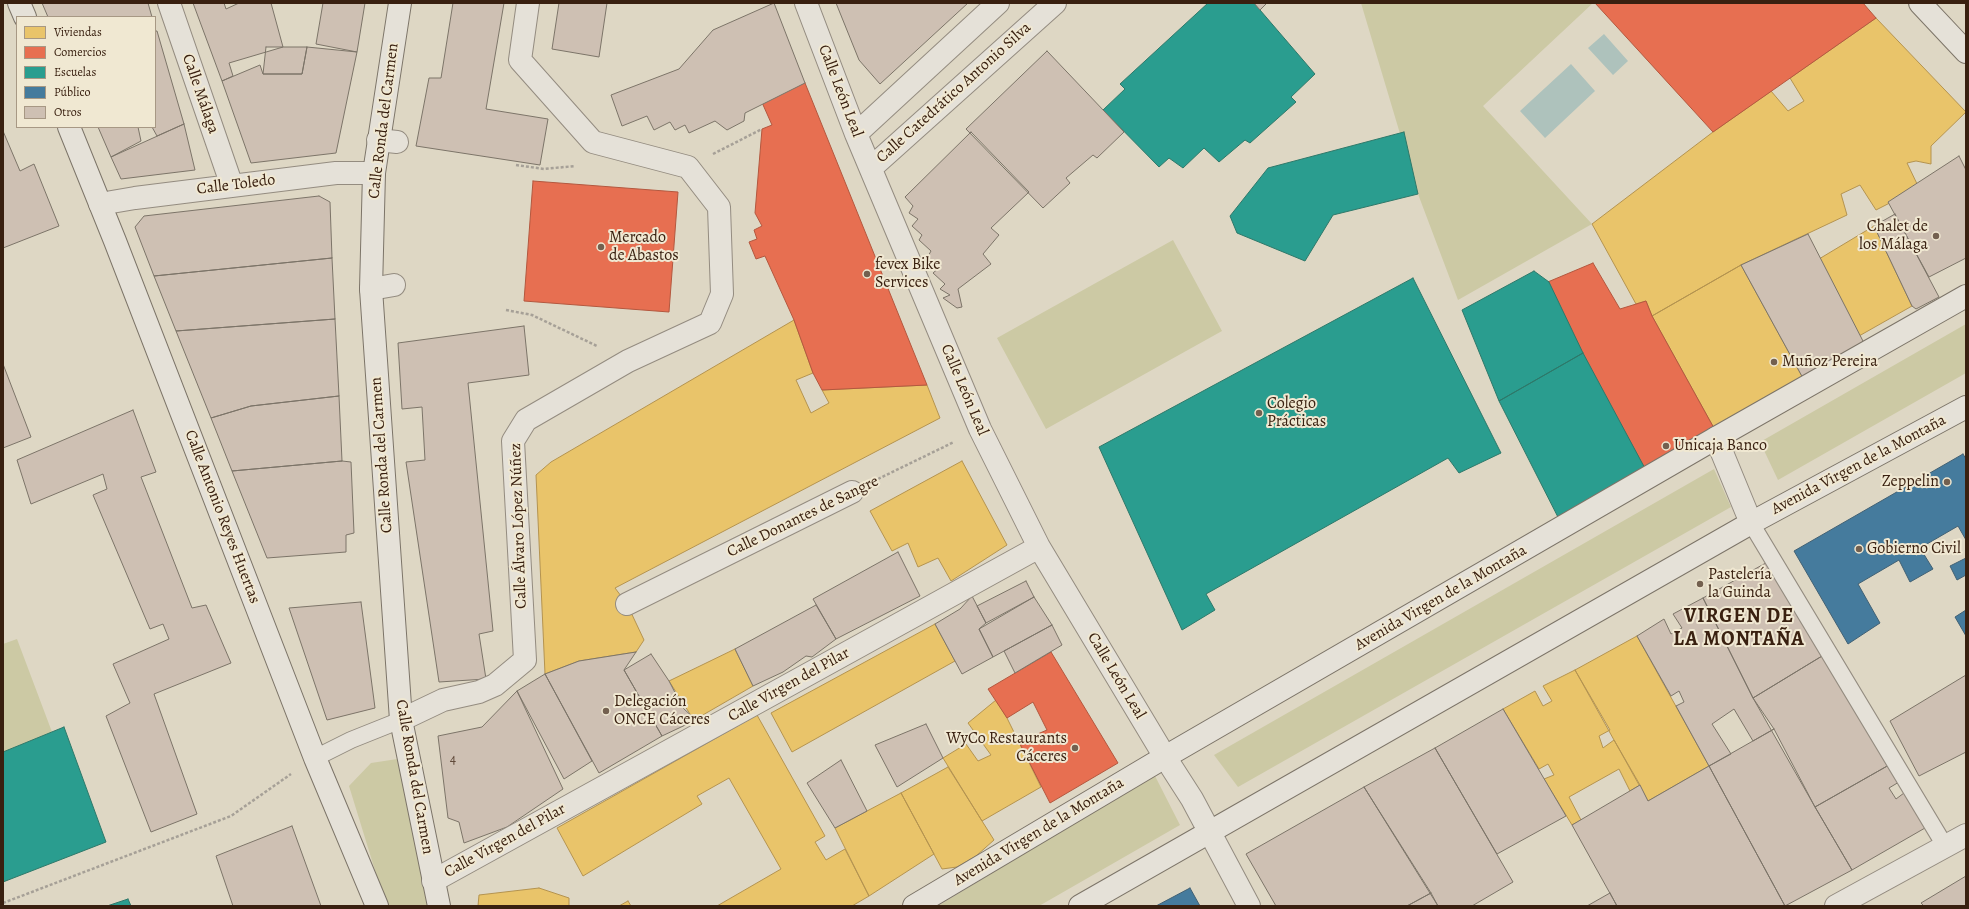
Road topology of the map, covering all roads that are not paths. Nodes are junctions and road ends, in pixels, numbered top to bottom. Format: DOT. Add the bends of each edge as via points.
graph roads {
  1 [pos="19,3"];
  2 [pos="169,3"];
  3 [pos="400,3"];
  4 [pos="528,3"];
  5 [pos="806,3"];
  6 [pos="998,3"];
  7 [pos="1055,3"];
  8 [pos="1920,3"];
  9 [pos="25,16"];
  10 [pos="1966,52"];
  11 [pos="69,128"];
  12 [pos="856,134"];
  13 [pos="871,168"];
  14 [pos="374,173"];
  15 [pos="232,186"];
  16 [pos="100,204"];
  17 [pos="394,285"];
  18 [pos="371,289"];
  19 [pos="1966,296"];
  20 [pos="1966,407"];
  21 [pos="1716,438"];
  22 [pos="852,492"];
  23 [pos="1751,523"];
  24 [pos="1039,547"];
  25 [pos="626,604"];
  26 [pos="401,720"];
  27 [pos="1165,757"];
  28 [pos="315,758"];
  29 [pos="1210,833"];
  30 [pos="1966,835"];
  31 [pos="1945,846"];
  32 [pos="433,881"];
  33 [pos="377,906"];
  34 [pos="439,906"];
  35 [pos="914,906"];
  36 [pos="1080,906"];
  37 [pos="1249,906"];
  38 [pos="1836,906"];
  1 -- 9 [label="street"];
  2 -- 15 [label="street, Calle Málaga"];
  3 -- 14 [label="street, Calle Ronda del Carmen" via="388,141"];
  4 -- 26 [label="street, Calle Álvaro López Núñez" via="520,60 593,142 688,167 719,207 722,294 710,323 628,361 526,420 513,441 525,660 495,685 479,692 443,700"];
  5 -- 12 [label="street, Calle León Leal"];
  6 -- 12 [label="street"];
  7 -- 13 [label="street, Calle Catedrático Antonio Silva"];
  8 -- 10 [label="street"];
  11 -- 16 [label="street, Calle Antonio Reyes Huertas"];
  12 -- 13 [label="street, Calle León Leal"];
  13 -- 24 [label="street, Calle León Leal" via="980,429"];
  14 -- 15 [label="street, Calle Toledo" via="336,173"];
  14 -- 18 [label="street, Calle Ronda del Carmen"];
  15 -- 16 [label="street, Calle Toledo"];
  16 -- 28 [label="street, Calle Antonio Reyes Huertas"];
  17 -- 18 [label="street"];
  18 -- 26 [label="street, Calle Ronda del Carmen"];
  19 -- 21 [label="street, Avenida Virgen de la Montaña"];
  20 -- 23 [label="street, Avenida Virgen de la Montaña"];
  21 -- 23 [label="street, Avenida Virgen de la Montaña"];
  21 -- 27 [label="street, Avenida Virgen de la Montaña"];
  22 -- 25 [label="street, Calle Donantes de Sangre"];
  23 -- 29 [label="street, Avenida Virgen de la Montaña"];
  23 -- 31 [label="lane"];
  24 -- 27 [label="street, Calle León Leal"];
  24 -- 32 [label="street, Calle Virgen del Pilar"];
  26 -- 28 [label="lane"];
  26 -- 32 [label="street, Calle Ronda del Carmen"];
  27 -- 29 [label="street"];
  27 -- 35 [label="street, Avenida Virgen de la Montaña"];
  28 -- 33 [label="street, Calle Antonio Reyes Huertas"];
  29 -- 36 [label="street, Avenida Virgen de la Montaña"];
  29 -- 37 [label="street"];
  30 -- 31 [label="street"];
  31 -- 38 [label="street"];
  32 -- 34 [label="street, Calle Ronda del Carmen"];
}
